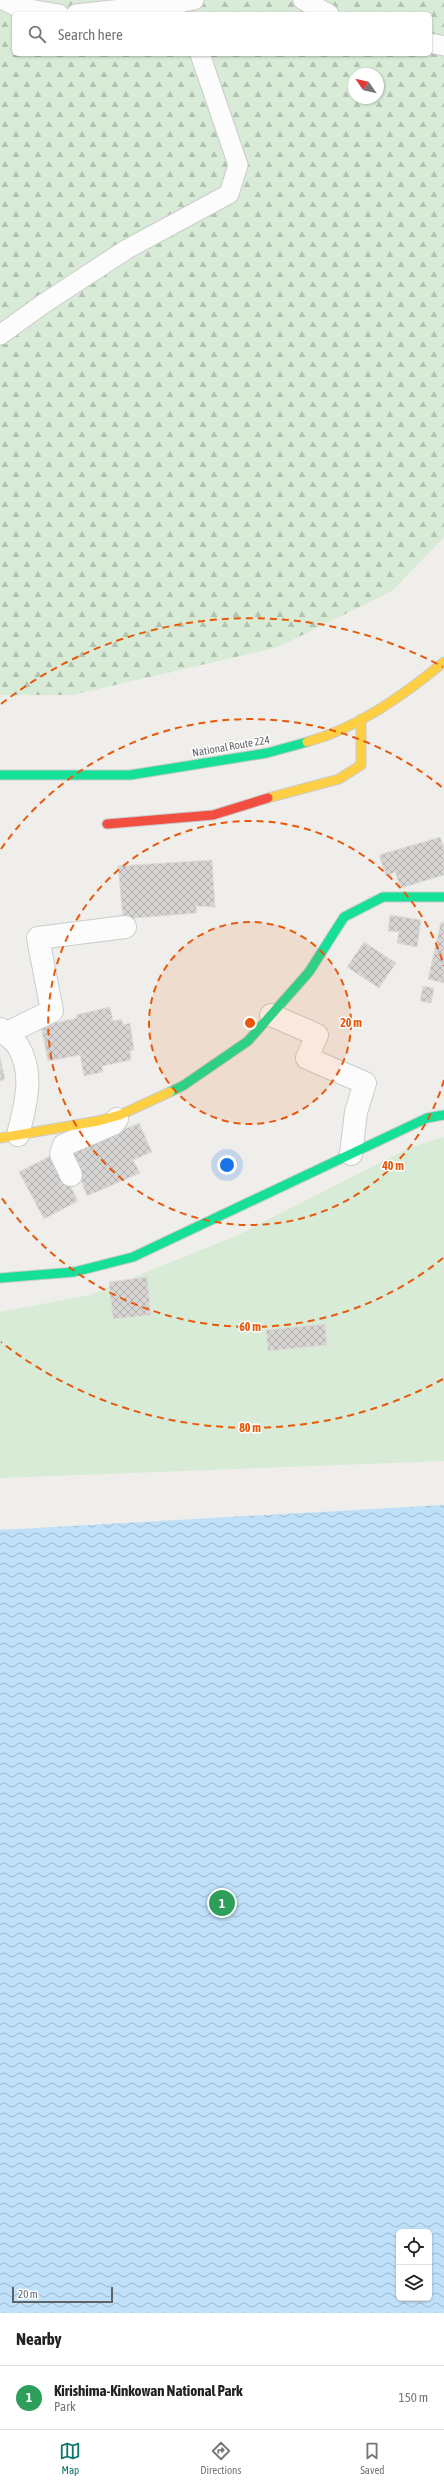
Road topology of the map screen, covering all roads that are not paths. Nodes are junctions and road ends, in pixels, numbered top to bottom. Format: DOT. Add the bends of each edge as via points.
graph roads {
  1 [pos="4,0"];
  2 [pos="194,0"];
  3 [pos="303,0"];
  4 [pos="161,6"];
  5 [pos="47,12"];
  6 [pos="97,12"];
  7 [pos="325,12"];
  8 [pos="432,43"];
  9 [pos="444,46"];
  10 [pos="201,56"];
  11 [pos="0,335"];
  12 [pos="444,662"];
  13 [pos="361,719"];
  14 [pos="0,775"];
  15 [pos="107,824"];
  16 [pos="444,897"];
  17 [pos="125,927"];
  18 [pos="271,1015"];
  19 [pos="3,1032"];
  20 [pos="120,1115"];
  21 [pos="444,1115"];
  22 [pos="9,1137"];
  23 [pos="351,1154"];
  24 [pos="71,1175"];
  25 [pos="0,1278"];
  1 -- 5 [label="lane" via="17,7"];
  2 -- 4 [label="lane"];
  3 -- 7 [label="lane"];
  4 -- 6 [label="lane"];
  8 -- 9 [label="lane"];
  10 -- 11 [label="lane" via="238,165 229,194 127,249"];
  12 -- 13 [label="main road, National Route 224" via="406,693"];
  13 -- 14 [label="main road, National Route 224" via="321,738 267,753 130,775"];
  13 -- 15 [label="main road" via="361,765 339,779 213,815"];
  16 -- 18 [label="main road" via="383,897 344,917 309,972"];
  17 -- 19 [label="street" via="38,938 52,1011"];
  18 -- 20 [label="main road" via="248,1041 184,1085"];
  18 -- 23 [label="street" via="317,1035 307,1058 365,1083 356,1112"];
  19 -- 22 [label="street" via="18,1045 28,1069 26,1103"];
  20 -- 22 [label="main road"];
  20 -- 24 [label="street" via="113,1124 64,1145 61,1154"];
  21 -- 23 [label="main road" via="427,1118"];
  23 -- 25 [label="main road" via="133,1257 74,1272"];
}
